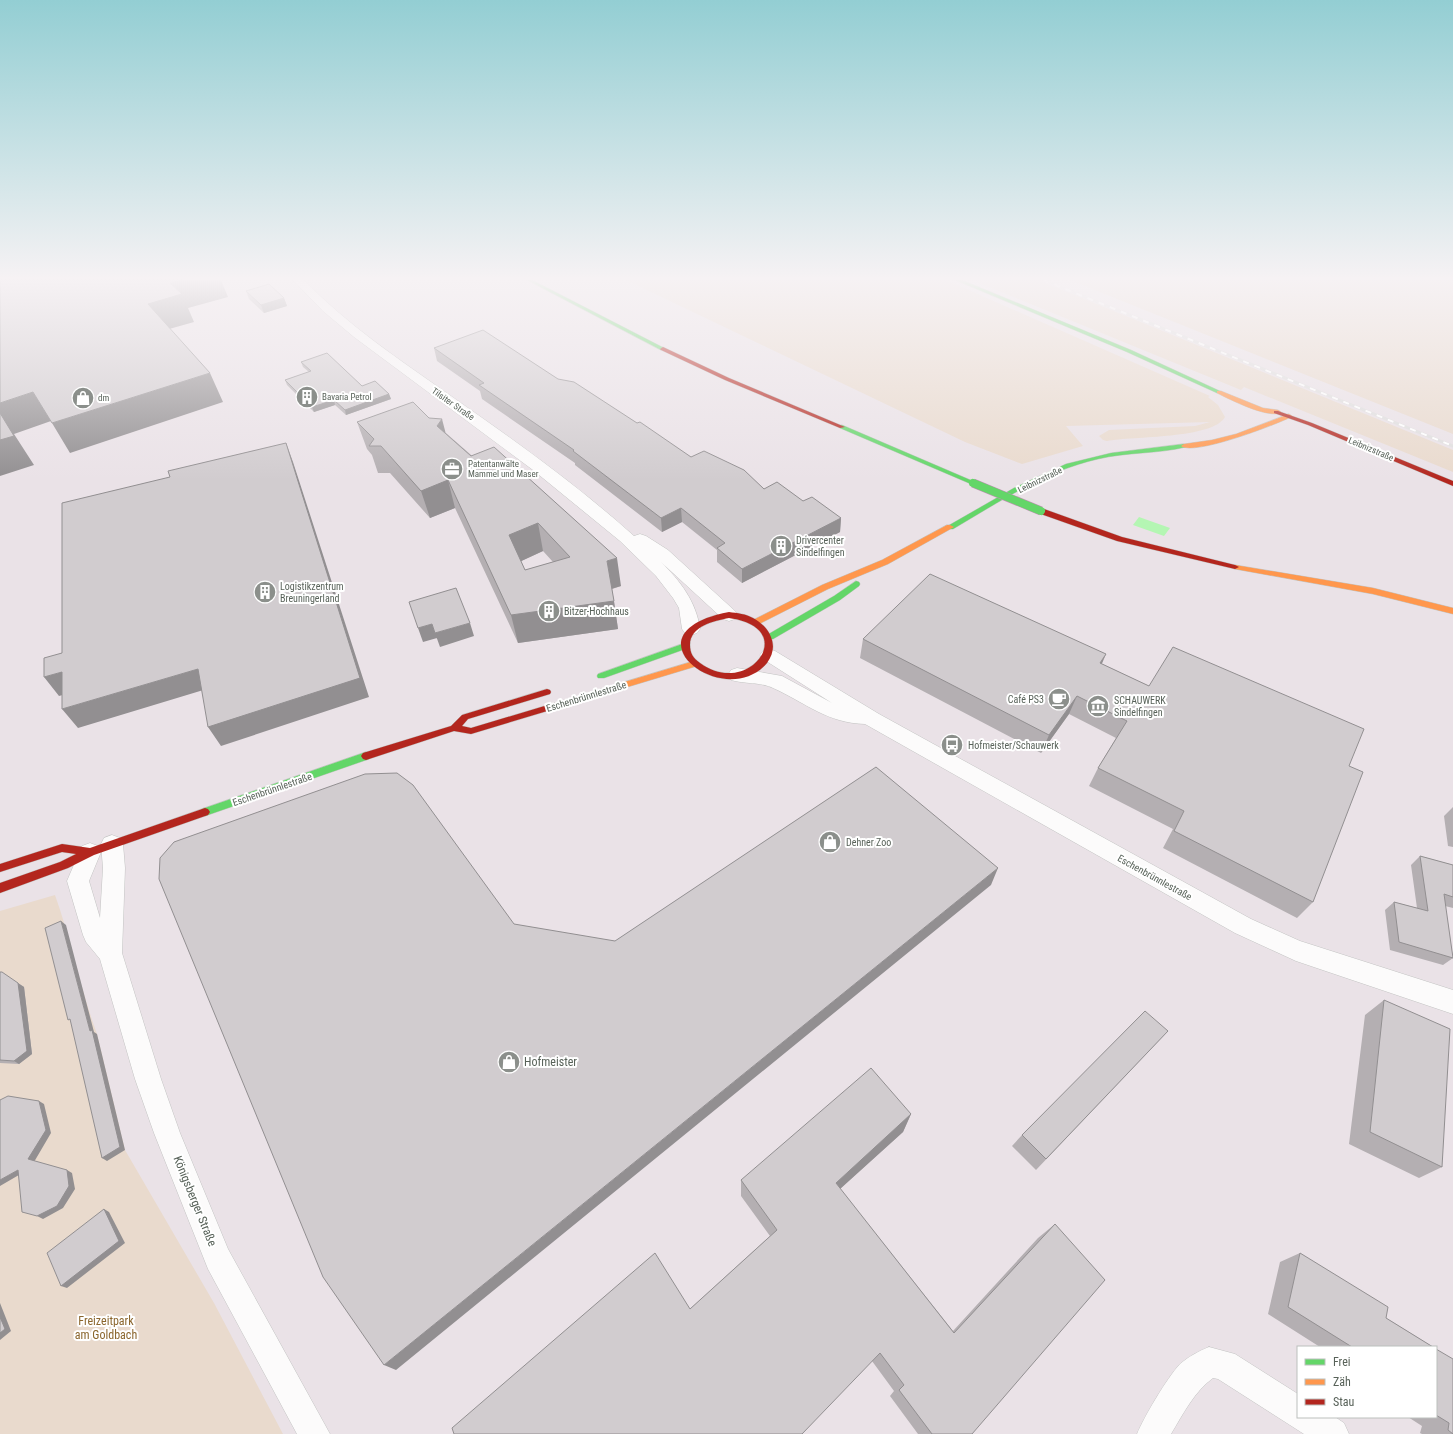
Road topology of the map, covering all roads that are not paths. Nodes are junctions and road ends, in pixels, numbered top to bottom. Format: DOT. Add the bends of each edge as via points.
graph roads {
  1 [pos="376,347"];
  2 [pos="659,347"];
  3 [pos="680,347"];
  4 [pos="1119,347"];
  5 [pos="1129,351"];
  6 [pos="1189,379"];
  7 [pos="1234,408"];
  8 [pos="1278,412"];
  9 [pos="1289,416"];
  10 [pos="1252,418"];
  11 [pos="1241,425"];
  12 [pos="1227,440"];
  13 [pos="1453,484"];
  14 [pos="575,494"];
  15 [pos="1236,557"];
  16 [pos="869,570"];
  17 [pos="1453,611"];
  18 [pos="729,615"];
  19 [pos="756,622"];
  20 [pos="691,629"];
  21 [pos="685,646"];
  22 [pos="769,646"];
  23 [pos="694,664"];
  24 [pos="738,675"];
  25 [pos="594,678"];
  26 [pos="556,689"];
  27 [pos="872,719"];
  28 [pos="454,728"];
  29 [pos="112,844"];
  30 [pos="90,852"];
  31 [pos="0,868"];
  32 [pos="0,888"];
  33 [pos="110,953"];
  34 [pos="1453,1002"];
  35 [pos="1297,1411"];
  36 [pos="1308,1418"];
  37 [pos="314,1434"];
  38 [pos="1152,1434"];
  39 [pos="1332,1434"];
  1 -- 14 [label="street, Tilsiter Straße"];
  2 -- 17 [label="main road, bridge" via="727,379 1101,534 1196,560 1286,578 1362,589"];
  3 -- 15 [label="main road" via="742,378 1050,506 1127,533 1194,550"];
  4 -- 5 [label="main road"];
  5 -- 6 [label="main road"];
  5 -- 8 [label="main road" via="1257,399"];
  6 -- 7 [label="main road" via="1225,399"];
  6 -- 8 [label="main road" via="1262,410"];
  8 -- 9 [label="main road, Leibnizstraße"];
  8 -- 10 [label="main road, Leibnizstraße" via="1257,414"];
  9 -- 12 [label="main road, Leibnizstraße" via="1257,431"];
  9 -- 13 [label="main road, Leibnizstraße"];
  11 -- 12 [label="main road"];
  12 -- 16 [label="main road, Leibnizstraße" via="1200,446 1111,454 1060,469"];
  14 -- 18 [label="street, Tilsiter Straße" via="662,554"];
  14 -- 20 [label="street, Tilsiter Straße" via="626,537 666,578 686,605"];
  16 -- 19 [label="main road, Leibnizstraße" via="825,587"];
  16 -- 22 [label="main road, Leibnizstraße" via="852,588"];
  18 -- 19 [label="main road"];
  18 -- 20 [label="main road" via="707,618"];
  19 -- 22 [label="main road" via="764,629"];
  20 -- 21 [label="main road" via="686,637"];
  21 -- 23 [label="main road" via="687,655"];
  21 -- 25 [label="main road, Eschenbrünnlestraße"];
  22 -- 24 [label="main road" via="765,662"];
  22 -- 27 [label="street, Eschenbrünnlestraße"];
  23 -- 24 [label="main road" via="713,674"];
  23 -- 28 [label="main road, Eschenbrünnlestraße" via="471,731"];
  24 -- 27 [label="street, Eschenbrünnlestraße" via="776,681 822,707"];
  26 -- 28 [label="main road, Eschenbrünnlestraße" via="465,717"];
  27 -- 34 [label="street, Eschenbrünnlestraße" via="1243,926 1296,950"];
  28 -- 29 [label="main road, Eschenbrünnlestraße"];
  29 -- 30 [label="main road, Eschenbrünnlestraße"];
  29 -- 33 [label="street, Königsberger Straße" via="114,868"];
  30 -- 31 [label="main road, Eschenbrünnlestraße" via="62,848"];
  30 -- 32 [label="main road, Eschenbrünnlestraße" via="64,865"];
  30 -- 33 [label="street, Königsberger Straße" via="78,881 94,935"];
  33 -- 37 [label="street, Königsberger Straße" via="148,1079 218,1259"];
  35 -- 38 [label="street" via="1224,1365 1209,1362 1191,1375"];
  36 -- 39 [label="street"];
}
